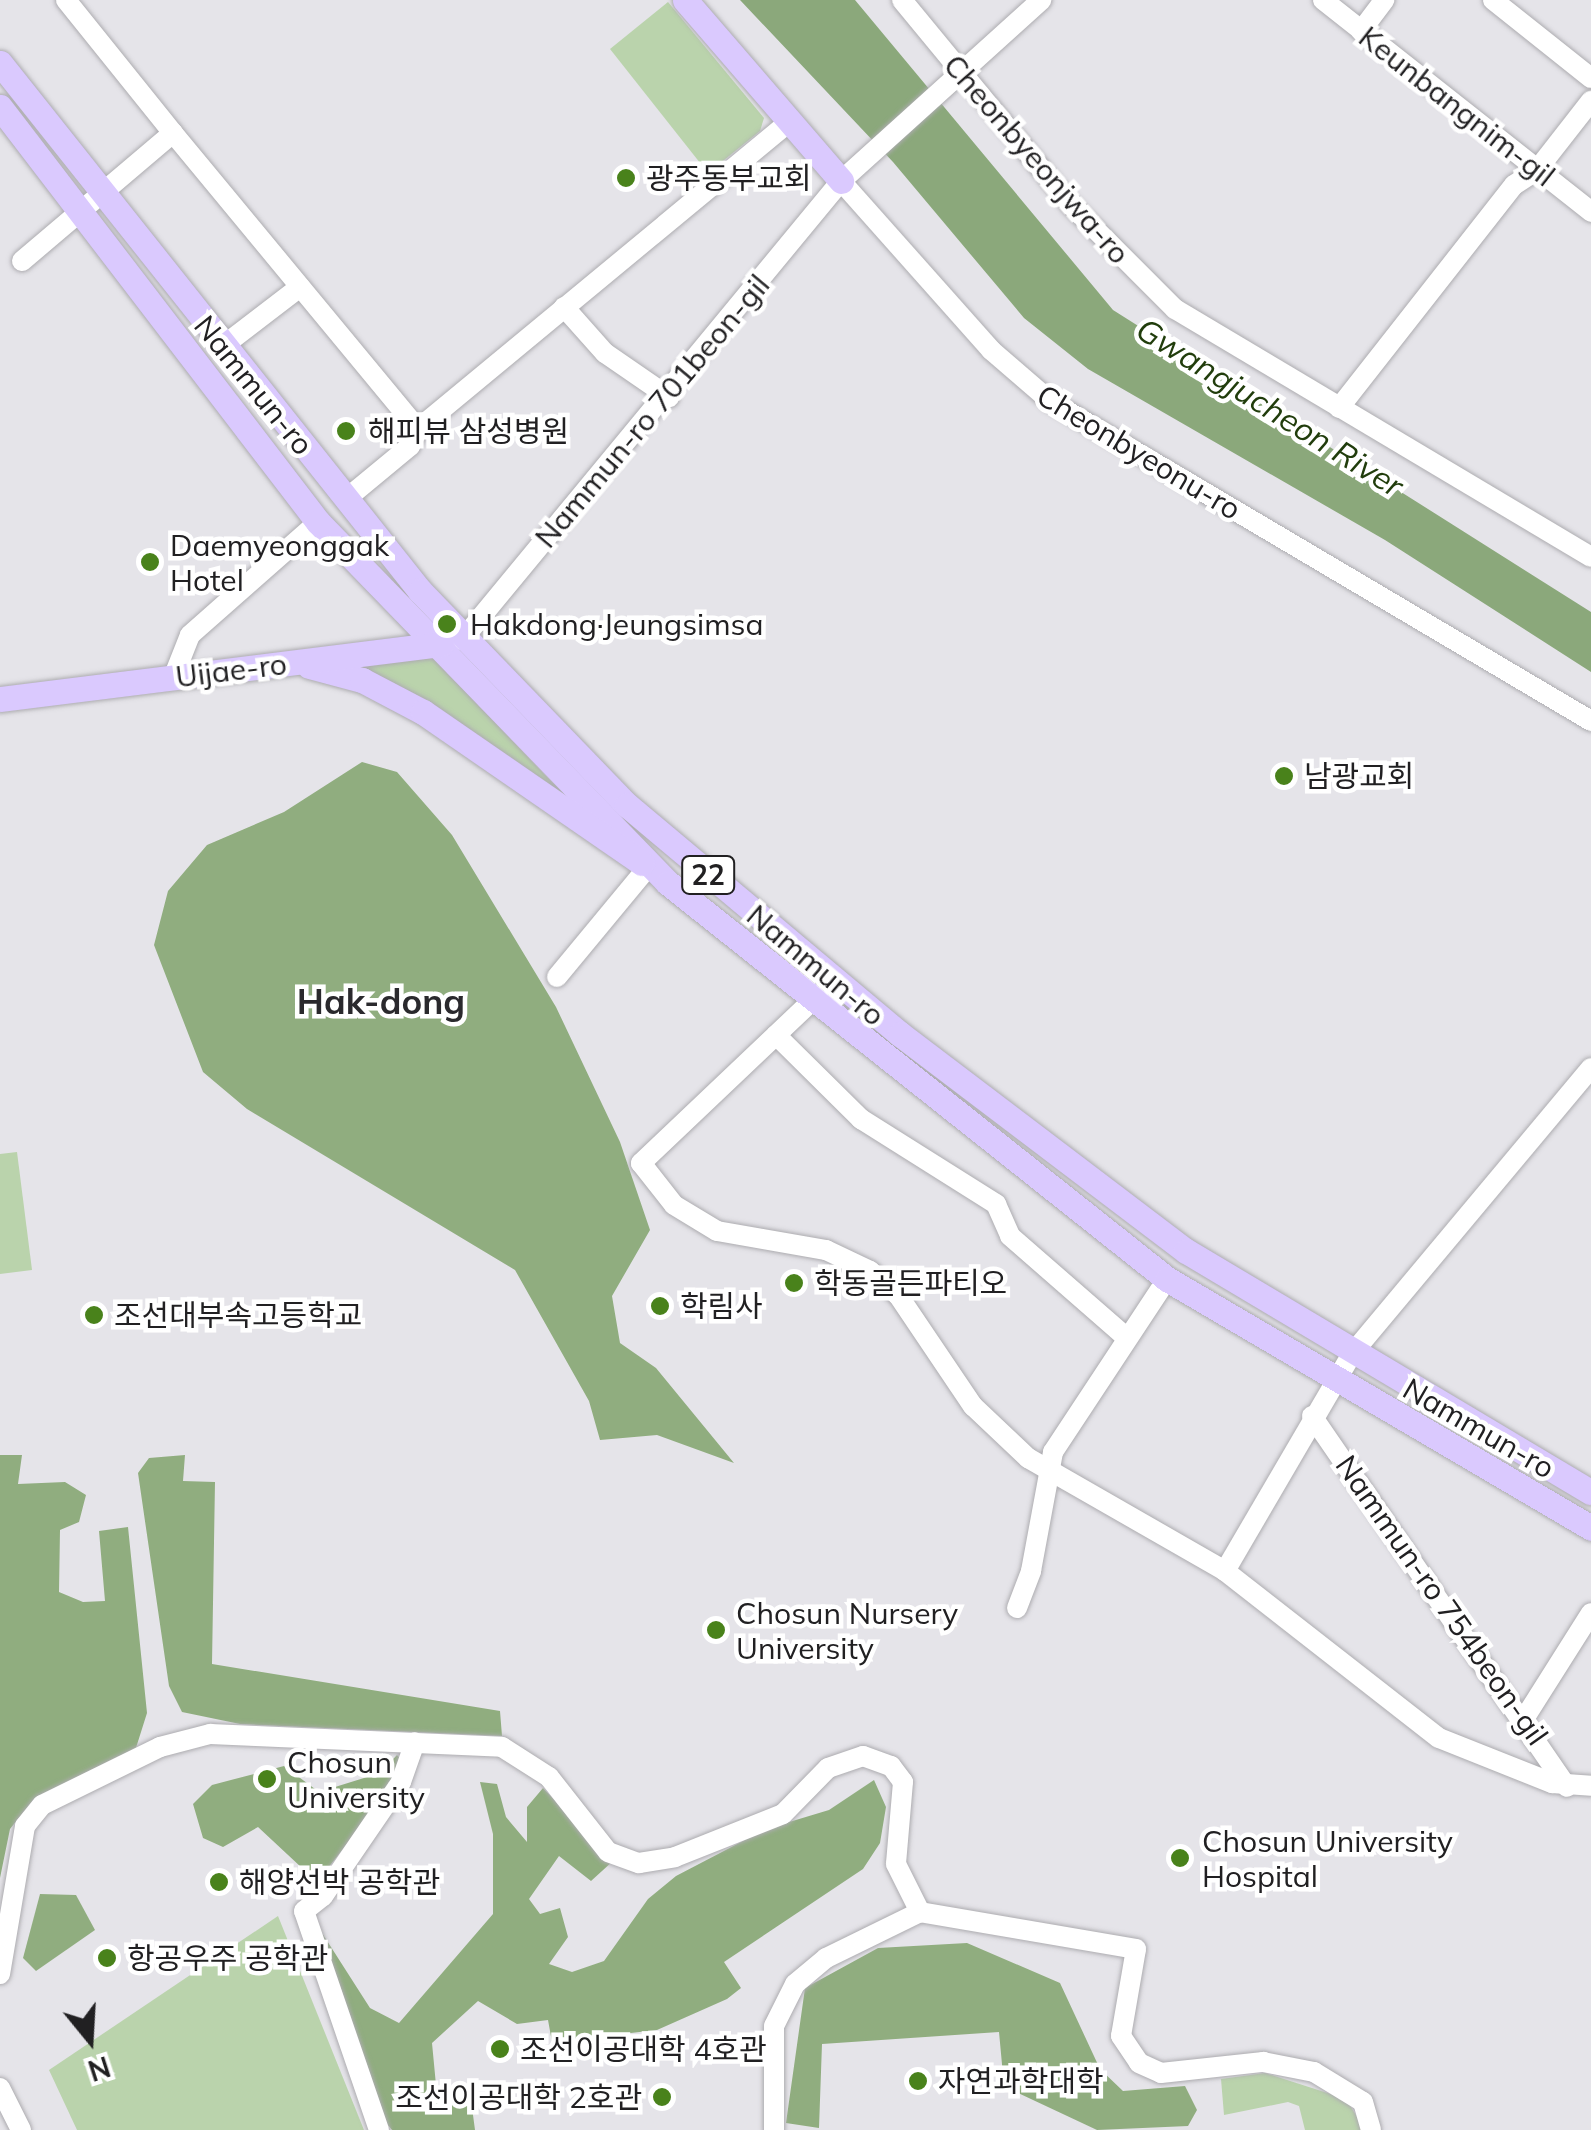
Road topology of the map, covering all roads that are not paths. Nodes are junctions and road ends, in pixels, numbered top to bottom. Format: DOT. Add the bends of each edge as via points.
graph roads {
  1 [pos="66,0"];
  2 [pos="685,0"];
  3 [pos="902,0"];
  4 [pos="1041,0"];
  5 [pos="1323,0"];
  6 [pos="1384,0"];
  7 [pos="1494,0"];
  8 [pos="1361,31"];
  9 [pos="0,63"];
  10 [pos="960,74"];
  11 [pos="1591,78"];
  12 [pos="1591,101"];
  13 [pos="0,107"];
  14 [pos="789,122"];
  15 [pos="173,133"];
  16 [pos="1538,170"];
  17 [pos="841,181"];
  18 [pos="98,192"];
  19 [pos="78,208"];
  20 [pos="1591,212"];
  21 [pos="22,260"];
  22 [pos="300,287"];
  23 [pos="564,307"];
  24 [pos="223,346"];
  25 [pos="669,397"];
  26 [pos="1339,408"];
  27 [pos="418,429"];
  28 [pos="346,499"];
  29 [pos="318,522"];
  30 [pos="1591,557"];
  31 [pos="462,640"];
  32 [pos="432,646"];
  33 [pos="294,662"];
  34 [pos="173,678"];
  35 [pos="0,699"];
  36 [pos="1591,721"];
  37 [pos="658,875"];
  38 [pos="557,976"];
  39 [pos="818,1001"];
  40 [pos="862,1004"];
  41 [pos="776,1035"];
  42 [pos="1591,1068"];
  43 [pos="1167,1279"];
  44 [pos="1127,1338"];
  45 [pos="1351,1355"];
  46 [pos="1335,1381"];
  47 [pos="1312,1416"];
  48 [pos="1046,1469"];
  49 [pos="1591,1492"];
  50 [pos="1591,1528"];
  51 [pos="1225,1572"];
  52 [pos="1017,1608"];
  53 [pos="1591,1612"];
  54 [pos="1524,1720"];
  55 [pos="414,1742"];
  56 [pos="1591,1786"];
  57 [pos="1567,1788"];
  58 [pos="920,1912"];
  59 [pos="0,1974"];
  60 [pos="0,2088"];
  61 [pos="21,2130"];
  62 [pos="380,2130"];
  63 [pos="774,2130"];
  64 [pos="1371,2130"];
  1 -- 15 [label="street"];
  2 -- 14 [label="main road, Cheonbyeonu-ro"];
  3 -- 10 [label="street, Cheonbyeonjwa-ro"];
  4 -- 10 [label="street, Nammun-ro 701beon-gil"];
  5 -- 8 [label="street, Keunbangnim-gil"];
  6 -- 8 [label="street"];
  7 -- 11 [label="street"];
  8 -- 16 [label="street, Keunbangnim-gil"];
  9 -- 18 [label="main road, Nammun-ro / 22"];
  10 -- 17 [label="street, Nammun-ro 701beon-gil"];
  10 -- 26 [label="street, Cheonbyeonjwa-ro" via="1142,280 1175,309"];
  12 -- 16 [label="street"];
  13 -- 19 [label="main road, Nammun-ro / 22"];
  14 -- 17 [label="main road, Cheonbyeonu-ro"];
  14 -- 23 [label="street"];
  15 -- 18 [label="street"];
  15 -- 22 [label="street"];
  16 -- 20 [label="street, Keunbangnim-gil"];
  16 -- 26 [label="street" via="1514,185"];
  17 -- 25 [label="street, Nammun-ro 701beon-gil"];
  17 -- 36 [label="street, Cheonbyeonu-ro" via="991,350 1050,402"];
  18 -- 19 [label="street"];
  18 -- 24 [label="main road, Nammun-ro / 22"];
  19 -- 21 [label="street"];
  19 -- 29 [label="main road, Nammun-ro / 22"];
  22 -- 24 [label="street"];
  22 -- 27 [label="street"];
  23 -- 25 [label="street" via="605,353"];
  23 -- 27 [label="street"];
  24 -- 28 [label="main road, Nammun-ro / 22"];
  25 -- 31 [label="street, Nammun-ro 701beon-gil"];
  26 -- 30 [label="street, Cheonbyeonjwa-ro"];
  27 -- 28 [label="street" via="410,446"];
  28 -- 31 [label="main road, Nammun-ro / 22"];
  29 -- 32 [label="main road, Nammun-ro / 22"];
  29 -- 34 [label="street" via="190,635"];
  31 -- 32 [label="main road, Uijae-ro"];
  31 -- 40 [label="main road, Nammun-ro / 22" via="627,804"];
  32 -- 33 [label="main road, Uijae-ro"];
  32 -- 37 [label="main road, Nammun-ro / 22" via="638,846"];
  33 -- 34 [label="main road, Uijae-ro"];
  33 -- 37 [label="main road" via="362,680 422,712"];
  34 -- 35 [label="main road, Uijae-ro"];
  37 -- 38 [label="street"];
  37 -- 39 [label="main road, Nammun-ro / 22"];
  39 -- 40 [label="main road" via="839,1001 856,1012"];
  39 -- 41 [label="street"];
  39 -- 43 [label="main road, Nammun-ro / 22"];
  40 -- 45 [label="main road, Nammun-ro / 22" via="1186,1251"];
  41 -- 44 [label="street" via="861,1120 996,1204 1010,1236"];
  41 -- 48 [label="street" via="641,1163 674,1205 700,1224 826,1250 870,1271 898,1294 992,1428"];
  42 -- 45 [label="street, Nammun-ro 754beon-gil"];
  43 -- 44 [label="street"];
  43 -- 46 [label="main road, Nammun-ro / 22"];
  44 -- 48 [label="street"];
  45 -- 46 [label="street, Nammun-ro 754beon-gil"];
  45 -- 49 [label="main road, Nammun-ro / 22"];
  46 -- 47 [label="street, Nammun-ro 754beon-gil"];
  46 -- 50 [label="main road, Nammun-ro / 22"];
  47 -- 51 [label="street, Nammun-ro 754beon-gil"];
  47 -- 54 [label="street, Nammun-ro 754beon-gil"];
  48 -- 51 [label="street"];
  48 -- 52 [label="street" via="1034,1557"];
  51 -- 57 [label="street" via="1439,1738"];
  53 -- 54 [label="street"];
  54 -- 57 [label="street, Nammun-ro 754beon-gil"];
  55 -- 58 [label="street" via="515,1751 549,1777 608,1852 639,1863 675,1857 783,1814 840,1760 877,1758 903,1782 896,1864"];
  55 -- 59 [label="street" via="210,1734 160,1746 42,1804 18,1840"];
  55 -- 62 [label="street" via="401,1782 323,1896 304,1911"];
  56 -- 57 [label="street"];
  58 -- 63 [label="street" via="826,1958 795,1984 774,2026"];
  58 -- 64 [label="street" via="1136,1948 1121,2036 1139,2063 1161,2072 1263,2062 1314,2072 1363,2102"];
  60 -- 61 [label="street"];
}
